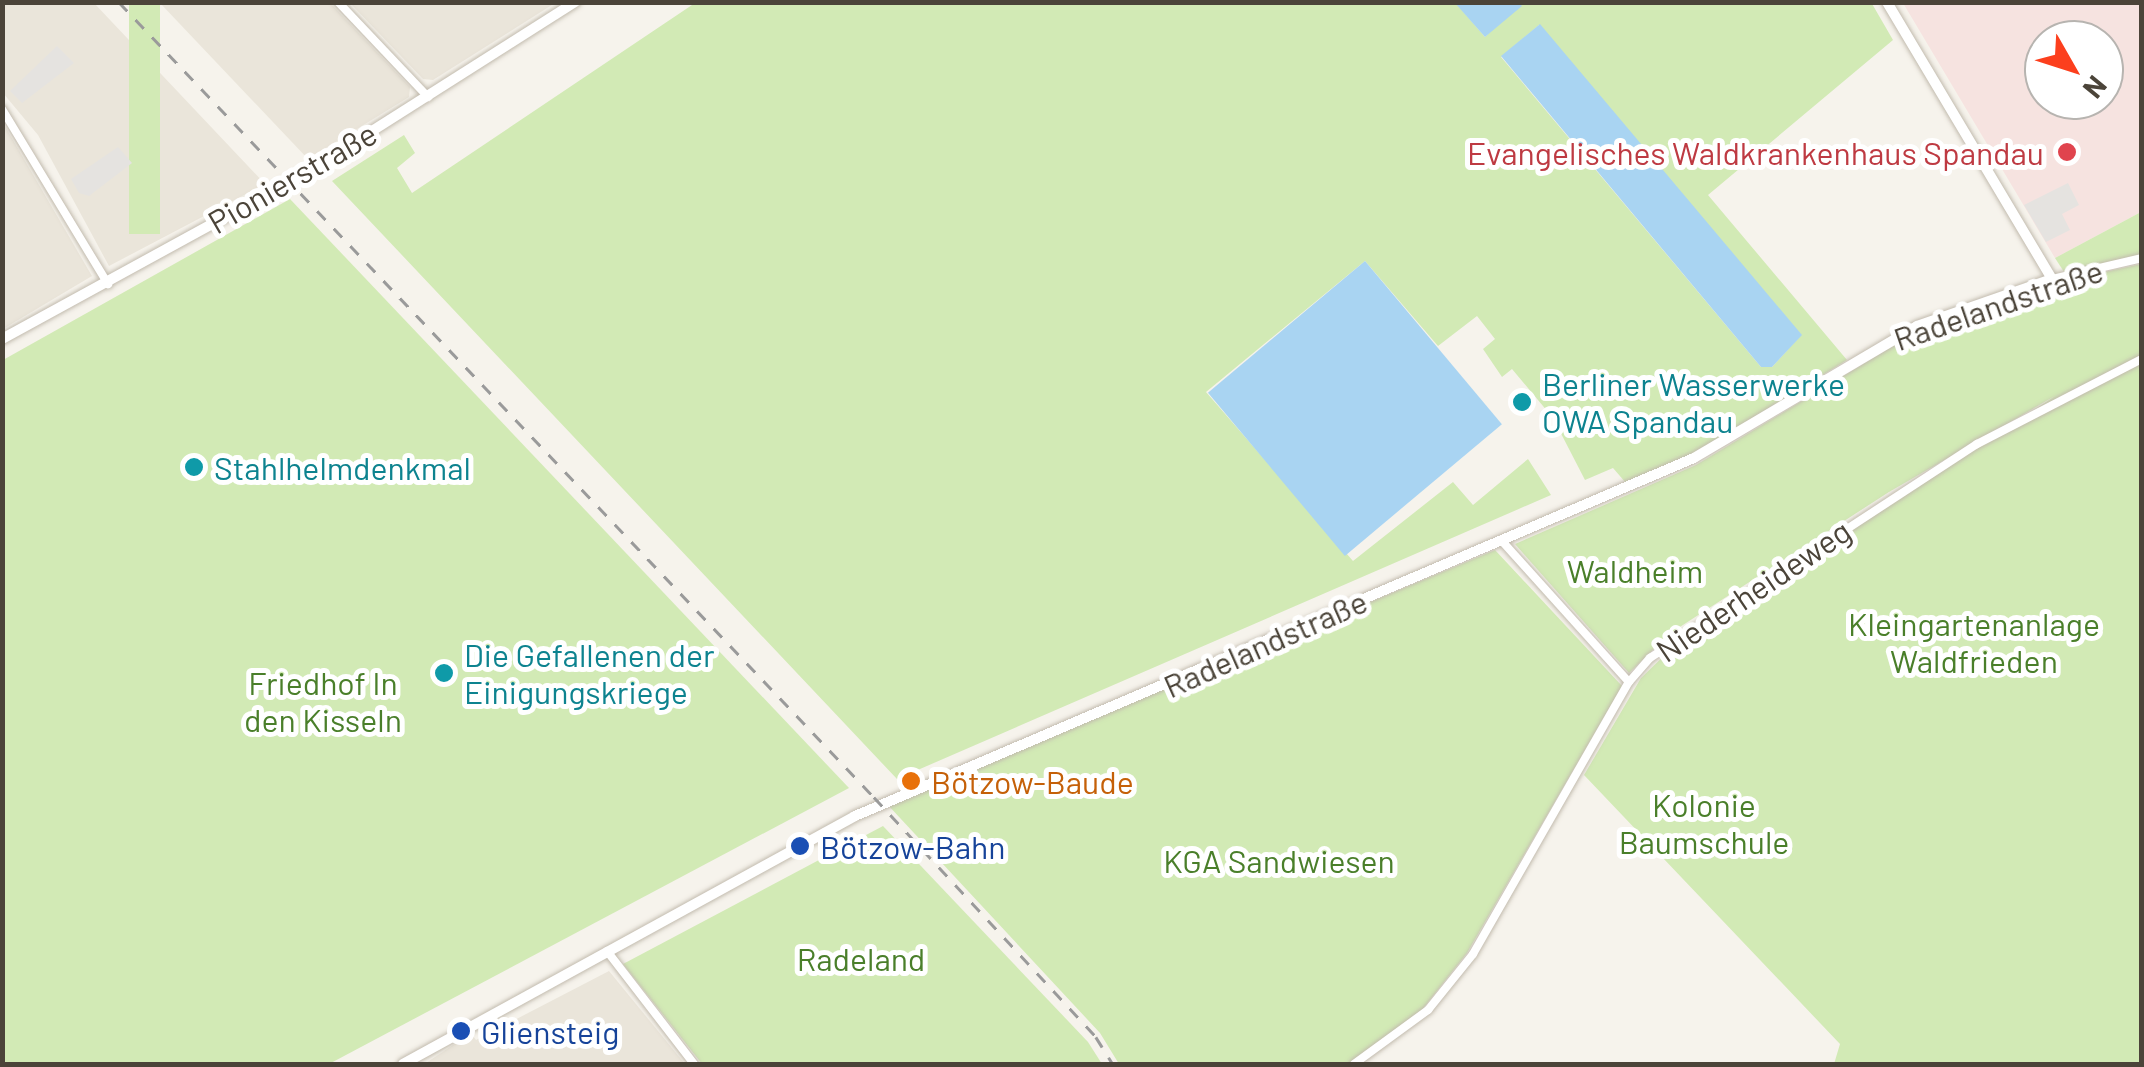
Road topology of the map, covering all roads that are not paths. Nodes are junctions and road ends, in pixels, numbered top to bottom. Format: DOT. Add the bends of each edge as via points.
graph roads {
  1 [pos="338,2"];
  2 [pos="575,2"];
  3 [pos="1887,2"];
  4 [pos="428,96"];
  5 [pos="2,109"];
  6 [pos="2142,258"];
  7 [pos="2052,279"];
  8 [pos="108,284"];
  9 [pos="2,339"];
  10 [pos="2142,359"];
  11 [pos="1501,540"];
  12 [pos="1629,682"];
  13 [pos="607,951"];
  14 [pos="417,1061"];
  15 [pos="403,1064"];
  16 [pos="694,1064"];
  17 [pos="1354,1064"];
  1 -- 4 [label="street"];
  2 -- 4 [label="street, Pionierstraße"];
  3 -- 7 [label="street"];
  4 -- 8 [label="street, Pionierstraße"];
  5 -- 8 [label="street"];
  6 -- 7 [label="street, Radelandstraße"];
  7 -- 11 [label="street, Radelandstraße" via="1917,326 1694,458"];
  8 -- 9 [label="street, Pionierstraße"];
  10 -- 12 [label="street, Niederheideweg" via="1948,462 1696,624"];
  11 -- 12 [label="street"];
  11 -- 13 [label="street, Radelandstraße" via="943,784 855,816"];
  12 -- 17 [label="street, Niederheideweg" via="1473,954 1428,1010"];
  13 -- 14 [label="street, Radelandstraße"];
  13 -- 16 [label="street"];
  14 -- 15 [label="street, Radelandstraße"];
}
